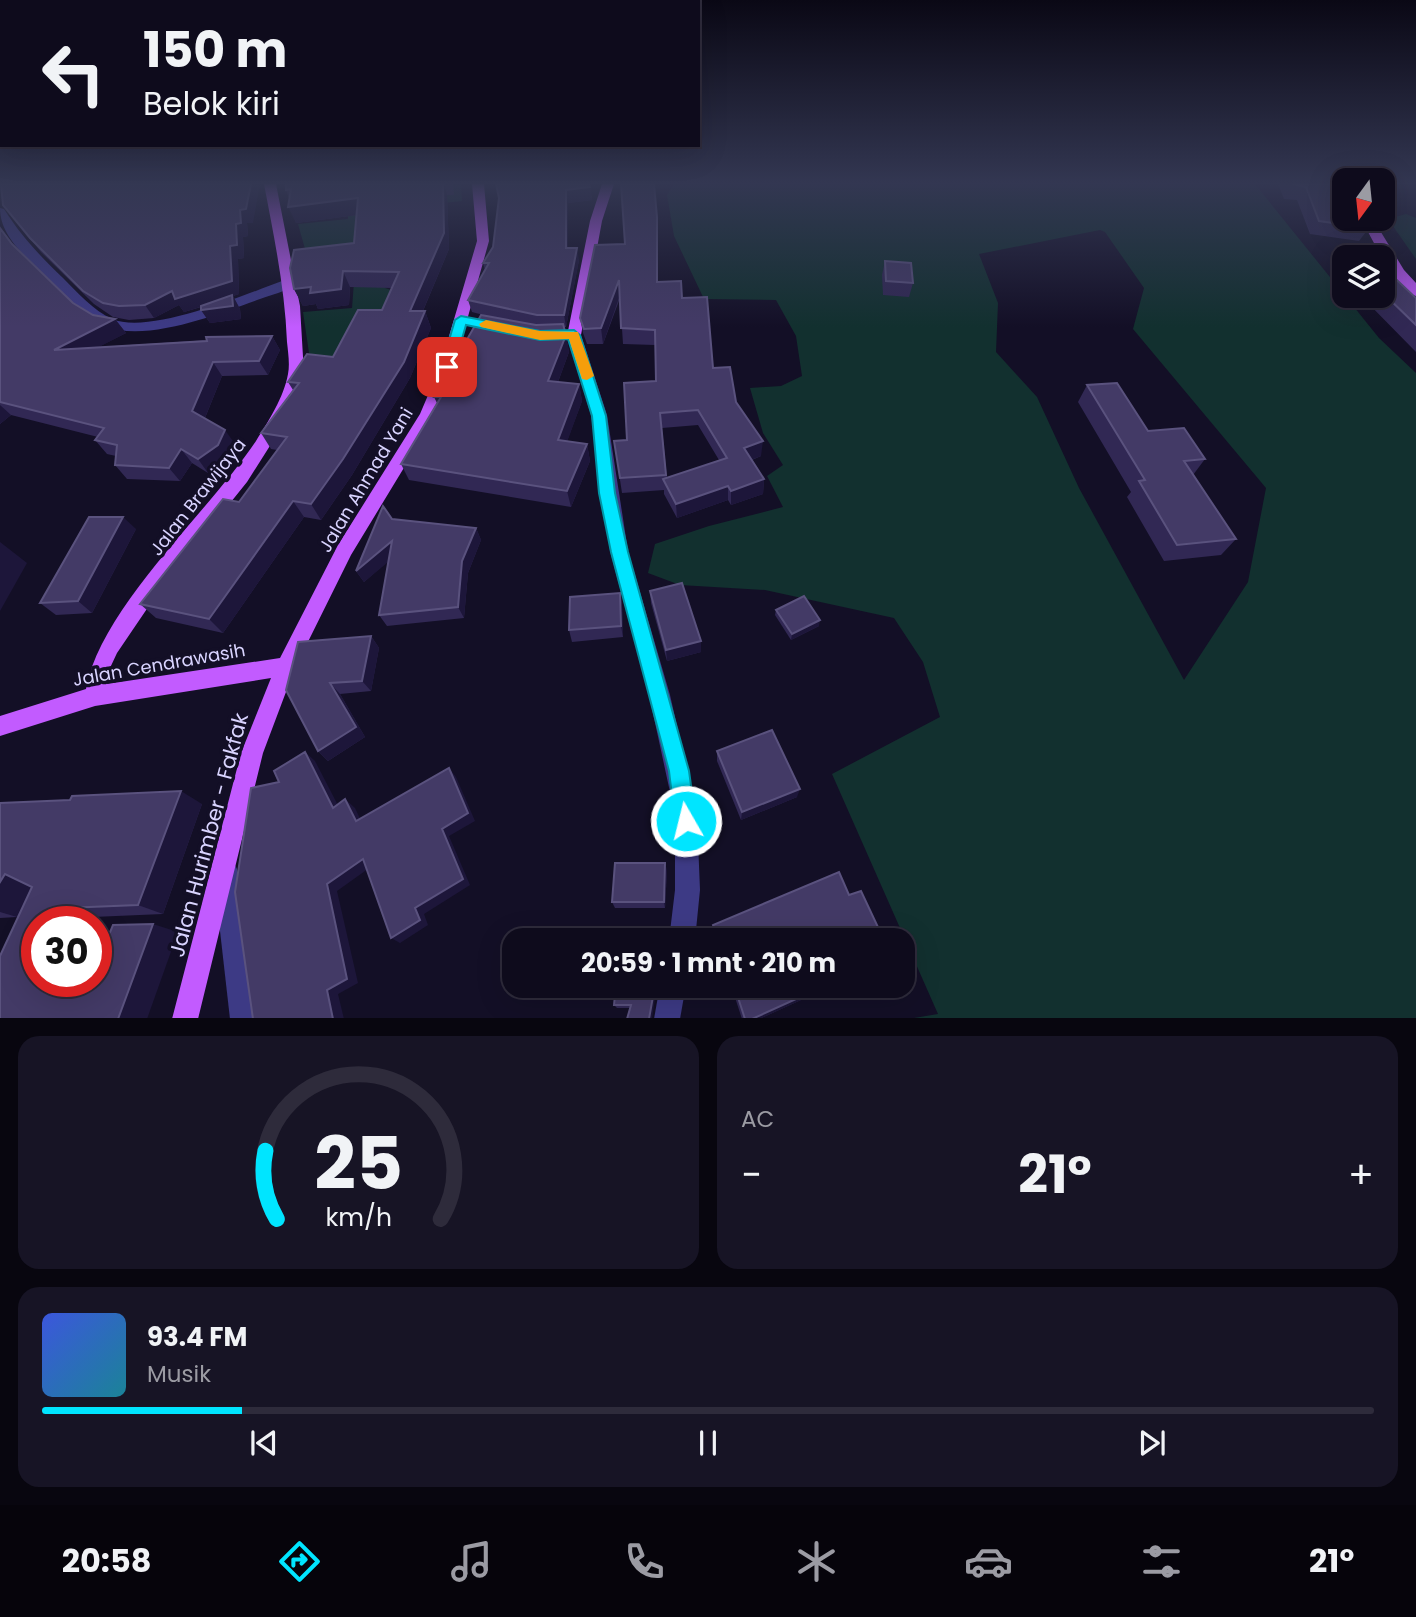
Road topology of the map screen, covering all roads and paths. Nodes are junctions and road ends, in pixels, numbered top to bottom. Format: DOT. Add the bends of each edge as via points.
graph roads {
  1 [pos="14,232"];
  2 [pos="278,232"];
  3 [pos="482,232"];
  4 [pos="594,232"];
  5 [pos="1375,232"];
  6 [pos="287,284"];
  7 [pos="1416,292"];
  8 [pos="527,333"];
  9 [pos="574,335"];
  10 [pos="286,666"];
  11 [pos="94,696"];
  12 [pos="0,726"];
  13 [pos="224,863"];
  14 [pos="683,928"];
  15 [pos="671,998"];
  16 [pos="185,1018"];
  17 [pos="243,1018"];
  18 [pos="667,1018"];
  1 -- 6 [label="street" via="51,274 98,316 119,326 174,319"];
  2 -- 6 [label="main road, Jalan Brawijaya"];
  3 -- 10 [label="main road, Jalan Ahmad Yani" via="467,320 428,415 344,550"];
  4 -- 9 [label="main road"];
  5 -- 7 [label="main road"];
  6 -- 11 [label="main road, Jalan Brawijaya" via="293,306 296,374 284,406 241,477 123,626 103,660"];
  8 -- 9 [label="main road"];
  9 -- 14 [label="street" via="599,416 607,493 620,552 679,771 689,845"];
  10 -- 11 [label="main road, Jalan Cendrawasih"];
  10 -- 13 [label="main road, Jalan Hurimber - Fakfak" via="252,753"];
  11 -- 12 [label="main road, Jalan Cendrawasih"];
  13 -- 16 [label="main road, Jalan Hurimber - Fakfak"];
  13 -- 17 [label="street"];
  15 -- 18 [label="street"];
}
